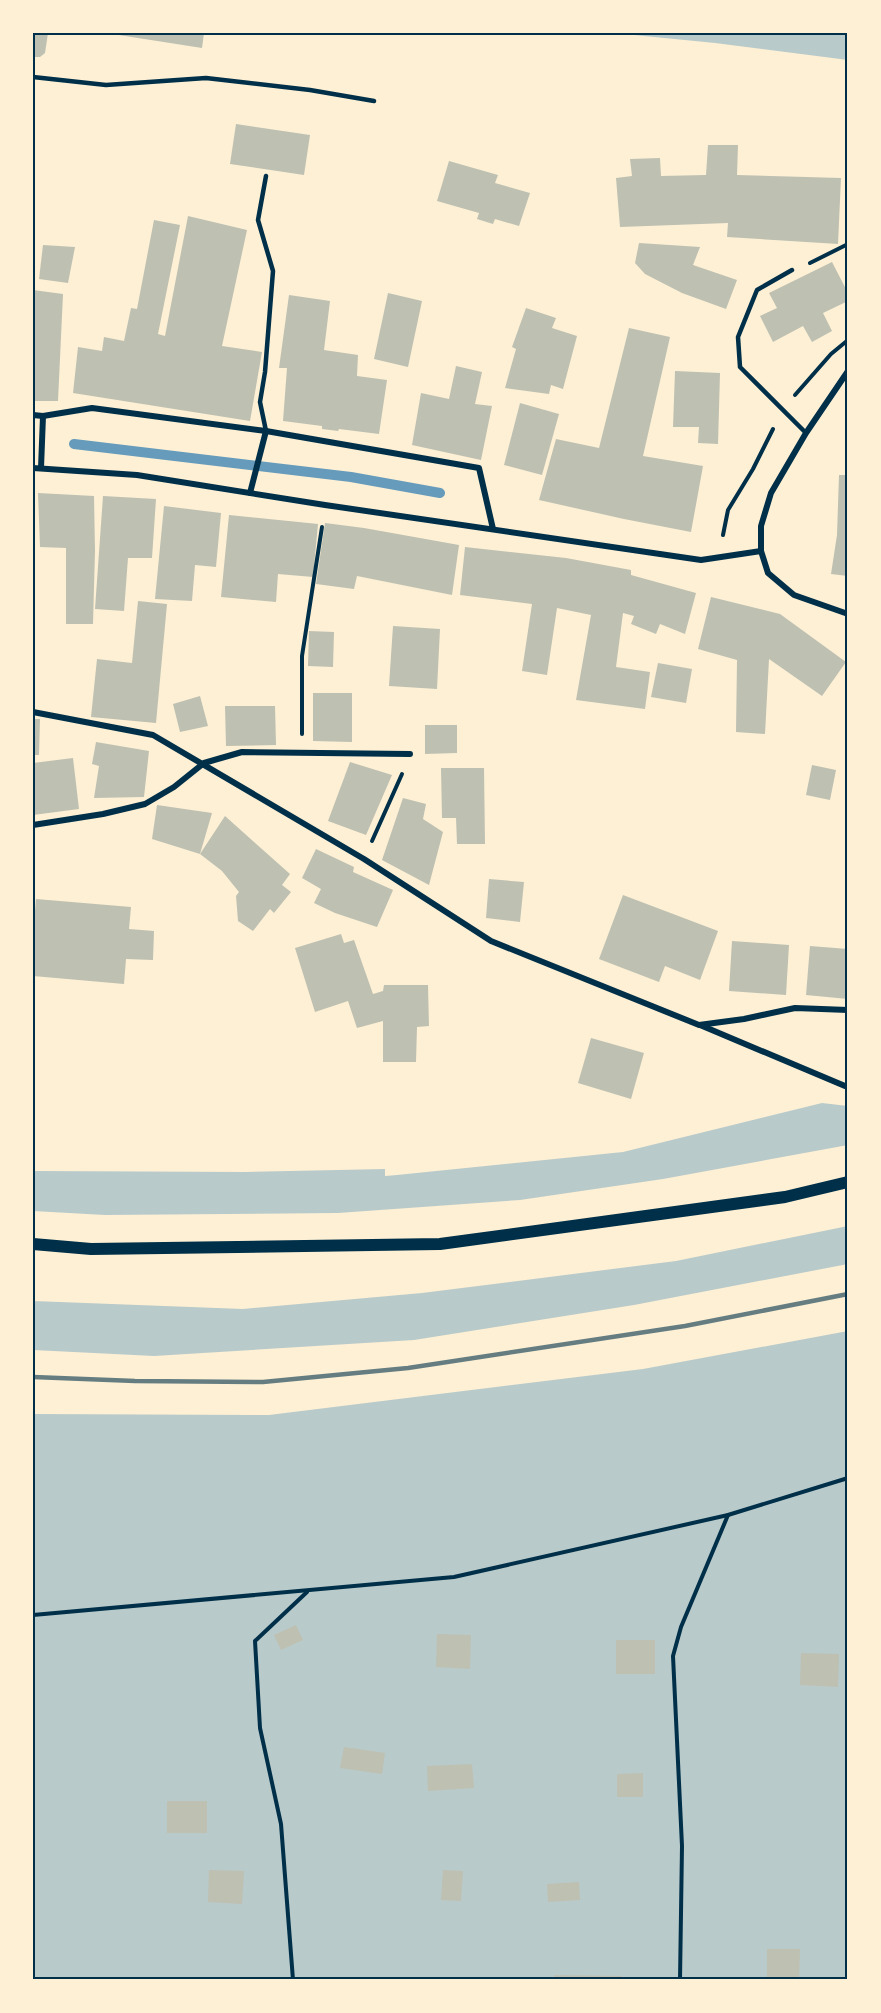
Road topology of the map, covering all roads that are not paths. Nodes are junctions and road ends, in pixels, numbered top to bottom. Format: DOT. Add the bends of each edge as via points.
graph roads {
  1 [pos="33,77"];
  2 [pos="374,101"];
  3 [pos="266,176"];
  4 [pos="792,270"];
  5 [pos="848,371"];
  6 [pos="33,415"];
  7 [pos="43,416"];
  8 [pos="266,431"];
  9 [pos="806,433"];
  10 [pos="33,468"];
  11 [pos="41,468"];
  12 [pos="250,493"];
  13 [pos="493,529"];
  14 [pos="761,551"];
  15 [pos="848,614"];
  16 [pos="33,712"];
  17 [pos="410,754"];
  18 [pos="204,763"];
  19 [pos="33,825"];
  20 [pos="848,1010"];
  21 [pos="699,1025"];
  22 [pos="845,1086"];
  23 [pos="848,1182"];
  24 [pos="33,1244"];
  1 -- 2 [label="lane" via="106,85 206,78"];
  3 -- 8 [label="lane" via="258,220 273,271 260,402"];
  4 -- 9 [label="lane" via="757,291 738,337 740,367"];
  5 -- 9 [label="street"];
  6 -- 7 [label="street"];
  7 -- 8 [label="street" via="92,408"];
  7 -- 11 [label="street"];
  8 -- 12 [label="street"];
  8 -- 13 [label="street" via="478,468"];
  9 -- 14 [label="street" via="771,493 761,526"];
  10 -- 11 [label="street"];
  11 -- 12 [label="street" via="136,475"];
  12 -- 13 [label="street"];
  13 -- 14 [label="street" via="701,560"];
  14 -- 15 [label="street" via="768,573 794,595"];
  16 -- 18 [label="street" via="153,735"];
  17 -- 18 [label="street" via="242,752"];
  18 -- 19 [label="street" via="145,804"];
  18 -- 21 [label="street" via="491,940"];
  20 -- 21 [label="street" via="795,1008"];
  21 -- 22 [label="street"];
  23 -- 24 [label="main road" via="785,1197 440,1244 92,1249"];
}
